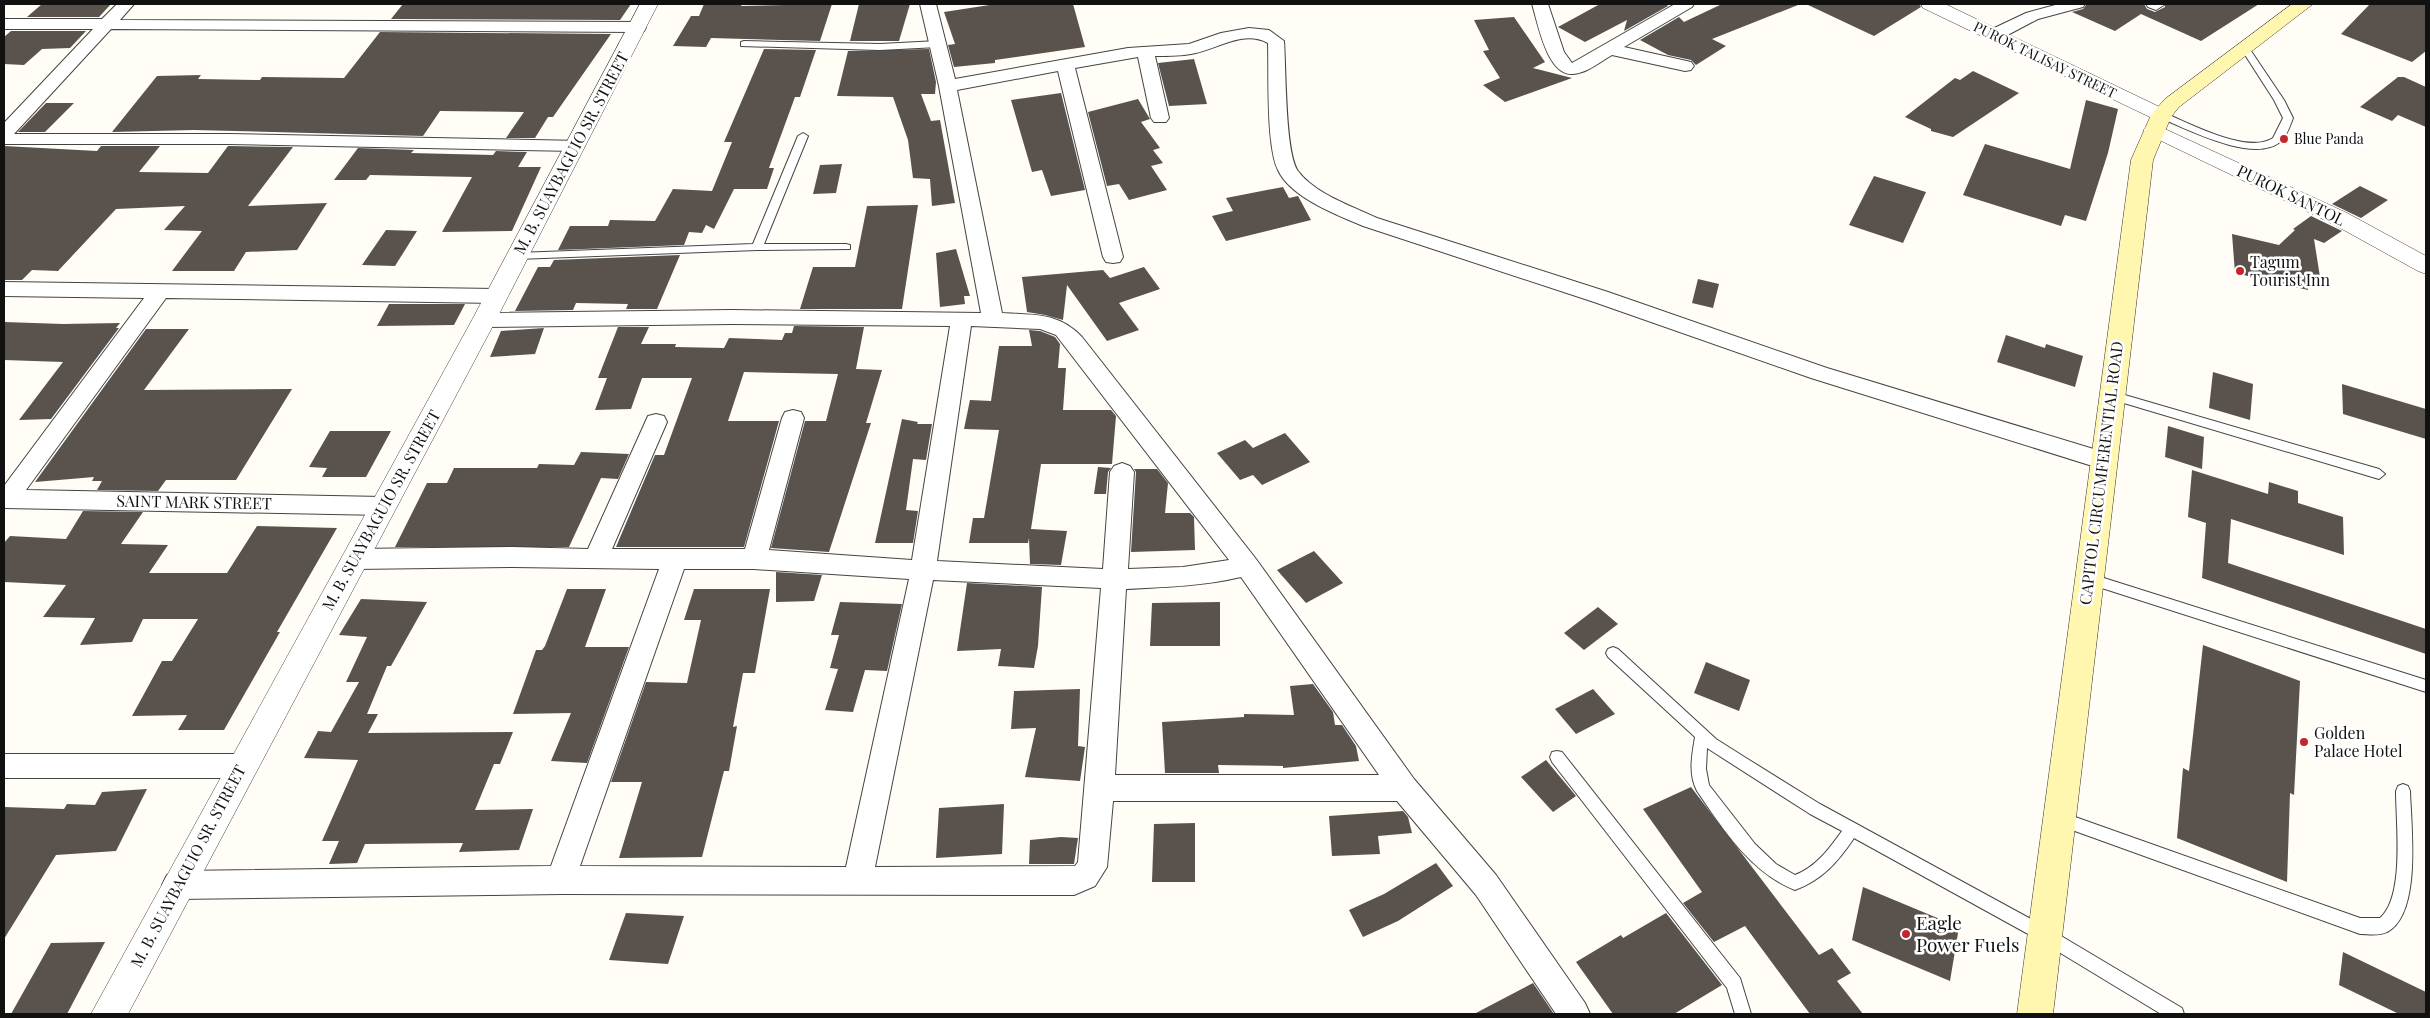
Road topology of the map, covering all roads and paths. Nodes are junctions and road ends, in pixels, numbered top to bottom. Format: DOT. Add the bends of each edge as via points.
graph roads {
  1 [pos="126,4"];
  2 [pos="928,4"];
  3 [pos="1540,4"];
  4 [pos="1686,4"];
  5 [pos="1930,4"];
  6 [pos="2077,4"];
  7 [pos="2304,4"];
  8 [pos="643,15"];
  9 [pos="107,23"];
  10 [pos="4,24"];
  11 [pos="1994,35"];
  12 [pos="744,44"];
  13 [pos="938,44"];
  14 [pos="2244,48"];
  15 [pos="1608,49"];
  16 [pos="1146,53"];
  17 [pos="1065,64"];
  18 [pos="1685,66"];
  19 [pos="948,86"];
  20 [pos="1160,118"];
  21 [pos="2157,123"];
  22 [pos="4,133"];
  23 [pos="803,136"];
  24 [pos="4,140"];
  25 [pos="576,145"];
  26 [pos="846,247"];
  27 [pos="757,248"];
  28 [pos="517,256"];
  29 [pos="1113,257"];
  30 [pos="2426,266"];
  31 [pos="4,289"];
  32 [pos="160,291"];
  33 [pos="496,296"];
  34 [pos="962,319"];
  35 [pos="484,320"];
  36 [pos="993,321"];
  37 [pos="2111,395"];
  38 [pos="794,418"];
  39 [pos="656,422"];
  40 [pos="2102,460"];
  41 [pos="1122,472"];
  42 [pos="2379,474"];
  43 [pos="6,499"];
  44 [pos="384,506"];
  45 [pos="675,558"];
  46 [pos="354,559"];
  47 [pos="596,559"];
  48 [pos="754,559"];
  49 [pos="1247,566"];
  50 [pos="924,570"];
  51 [pos="2088,578"];
  52 [pos="1114,579"];
  53 [pos="1612,653"];
  54 [pos="2426,686"];
  55 [pos="1702,735"];
  56 [pos="1556,757"];
  57 [pos="4,766"];
  58 [pos="242,766"];
  59 [pos="1100,788"];
  60 [pos="1404,788"];
  61 [pos="2403,791"];
  62 [pos="2060,819"];
  63 [pos="1852,829"];
  64 [pos="561,880"];
  65 [pos="858,881"];
  66 [pos="178,885"];
  67 [pos="2045,935"];
  68 [pos="109,1014"];
  69 [pos="1574,1014"];
  70 [pos="1743,1014"];
  71 [pos="2035,1014"];
  72 [pos="2176,1014"];
  1 -- 9 [label="street"];
  2 -- 13 [label="street"];
  3 -- 15 [label="street" via="1557,57 1565,67 1577,68"];
  4 -- 15 [label="street"];
  5 -- 11 [label="street, PUROK TALISAY STREET"];
  6 -- 11 [label="street" via="2032,16"];
  7 -- 14 [label="main road, CAPITOL CIRCUMFERENTIAL ROAD"];
  8 -- 9 [label="street"];
  8 -- 25 [label="street, M. B. SUAYBAGUIO SR. STREET"];
  9 -- 10 [label="street"];
  9 -- 22 [label="street"];
  11 -- 21 [label="street, PUROK TALISAY STREET"];
  12 -- 13 [label="lane" via="880,47"];
  13 -- 19 [label="street"];
  14 -- 21 [label="main road, CAPITOL CIRCUMFERENTIAL ROAD" via="2188,90"];
  14 -- 21 [label="lane" via="2280,100 2288,118 2283,134 2269,144 2251,146"];
  15 -- 18 [label="street"];
  16 -- 17 [label="street"];
  16 -- 20 [label="street"];
  16 -- 40 [label="street" via="1191,49 1249,33 1263,34 1276,41 1286,169 1313,192 1370,222 1601,297 1819,373"];
  17 -- 19 [label="street"];
  17 -- 29 [label="street"];
  19 -- 36 [label="street"];
  21 -- 30 [label="street, PUROK SANTOL"];
  21 -- 37 [label="main road, CAPITOL CIRCUMFERENTIAL ROAD" via="2142,160 2137,184"];
  23 -- 27 [label="lane"];
  24 -- 25 [label="street" via="228,139"];
  25 -- 28 [label="street, M. B. SUAYBAGUIO SR. STREET"];
  26 -- 27 [label="lane"];
  27 -- 28 [label="lane"];
  28 -- 33 [label="street, M. B. SUAYBAGUIO SR. STREET"];
  31 -- 32 [label="street"];
  32 -- 33 [label="street"];
  32 -- 43 [label="street"];
  33 -- 35 [label="street, M. B. SUAYBAGUIO SR. STREET"];
  34 -- 35 [label="street"];
  34 -- 36 [label="street"];
  34 -- 50 [label="street"];
  35 -- 44 [label="street, M. B. SUAYBAGUIO SR. STREET"];
  36 -- 49 [label="street" via="1042,322 1063,330"];
  37 -- 40 [label="main road, CAPITOL CIRCUMFERENTIAL ROAD"];
  37 -- 42 [label="lane"];
  38 -- 48 [label="street"];
  39 -- 47 [label="street"];
  40 -- 51 [label="main road, CAPITOL CIRCUMFERENTIAL ROAD"];
  41 -- 52 [label="street"];
  43 -- 44 [label="street, SAINT MARK STREET"];
  44 -- 46 [label="street, M. B. SUAYBAGUIO SR. STREET"];
  45 -- 47 [label="street"];
  45 -- 48 [label="street"];
  45 -- 64 [label="street"];
  46 -- 47 [label="street"];
  46 -- 58 [label="street, M. B. SUAYBAGUIO SR. STREET"];
  48 -- 50 [label="street"];
  49 -- 52 [label="street" via="1183,577"];
  49 -- 60 [label="street"];
  50 -- 52 [label="street"];
  50 -- 65 [label="street"];
  51 -- 54 [label="lane"];
  51 -- 62 [label="main road, CAPITOL CIRCUMFERENTIAL ROAD"];
  52 -- 59 [label="street"];
  53 -- 55 [label="lane"];
  55 -- 63 [label="lane" via="1741,763"];
  55 -- 63 [label="lane" via="1698,766 1701,783 1758,857 1782,878 1795,884 1812,877 1830,861"];
  56 -- 70 [label="lane" via="1734,984"];
  57 -- 58 [label="street"];
  58 -- 66 [label="street, M. B. SUAYBAGUIO SR. STREET"];
  59 -- 60 [label="street"];
  59 -- 65 [label="street" via="1092,867 1085,876 1074,881"];
  60 -- 69 [label="street" via="1486,885"];
  61 -- 62 [label="lane" via="2400,898 2394,916 2383,926 2360,926"];
  62 -- 67 [label="main road, CAPITOL CIRCUMFERENTIAL ROAD"];
  63 -- 67 [label="lane"];
  64 -- 65 [label="street"];
  64 -- 66 [label="street"];
  66 -- 68 [label="street, M. B. SUAYBAGUIO SR. STREET"];
  67 -- 71 [label="main road, CAPITOL CIRCUMFERENTIAL ROAD"];
  67 -- 72 [label="lane"];
}
